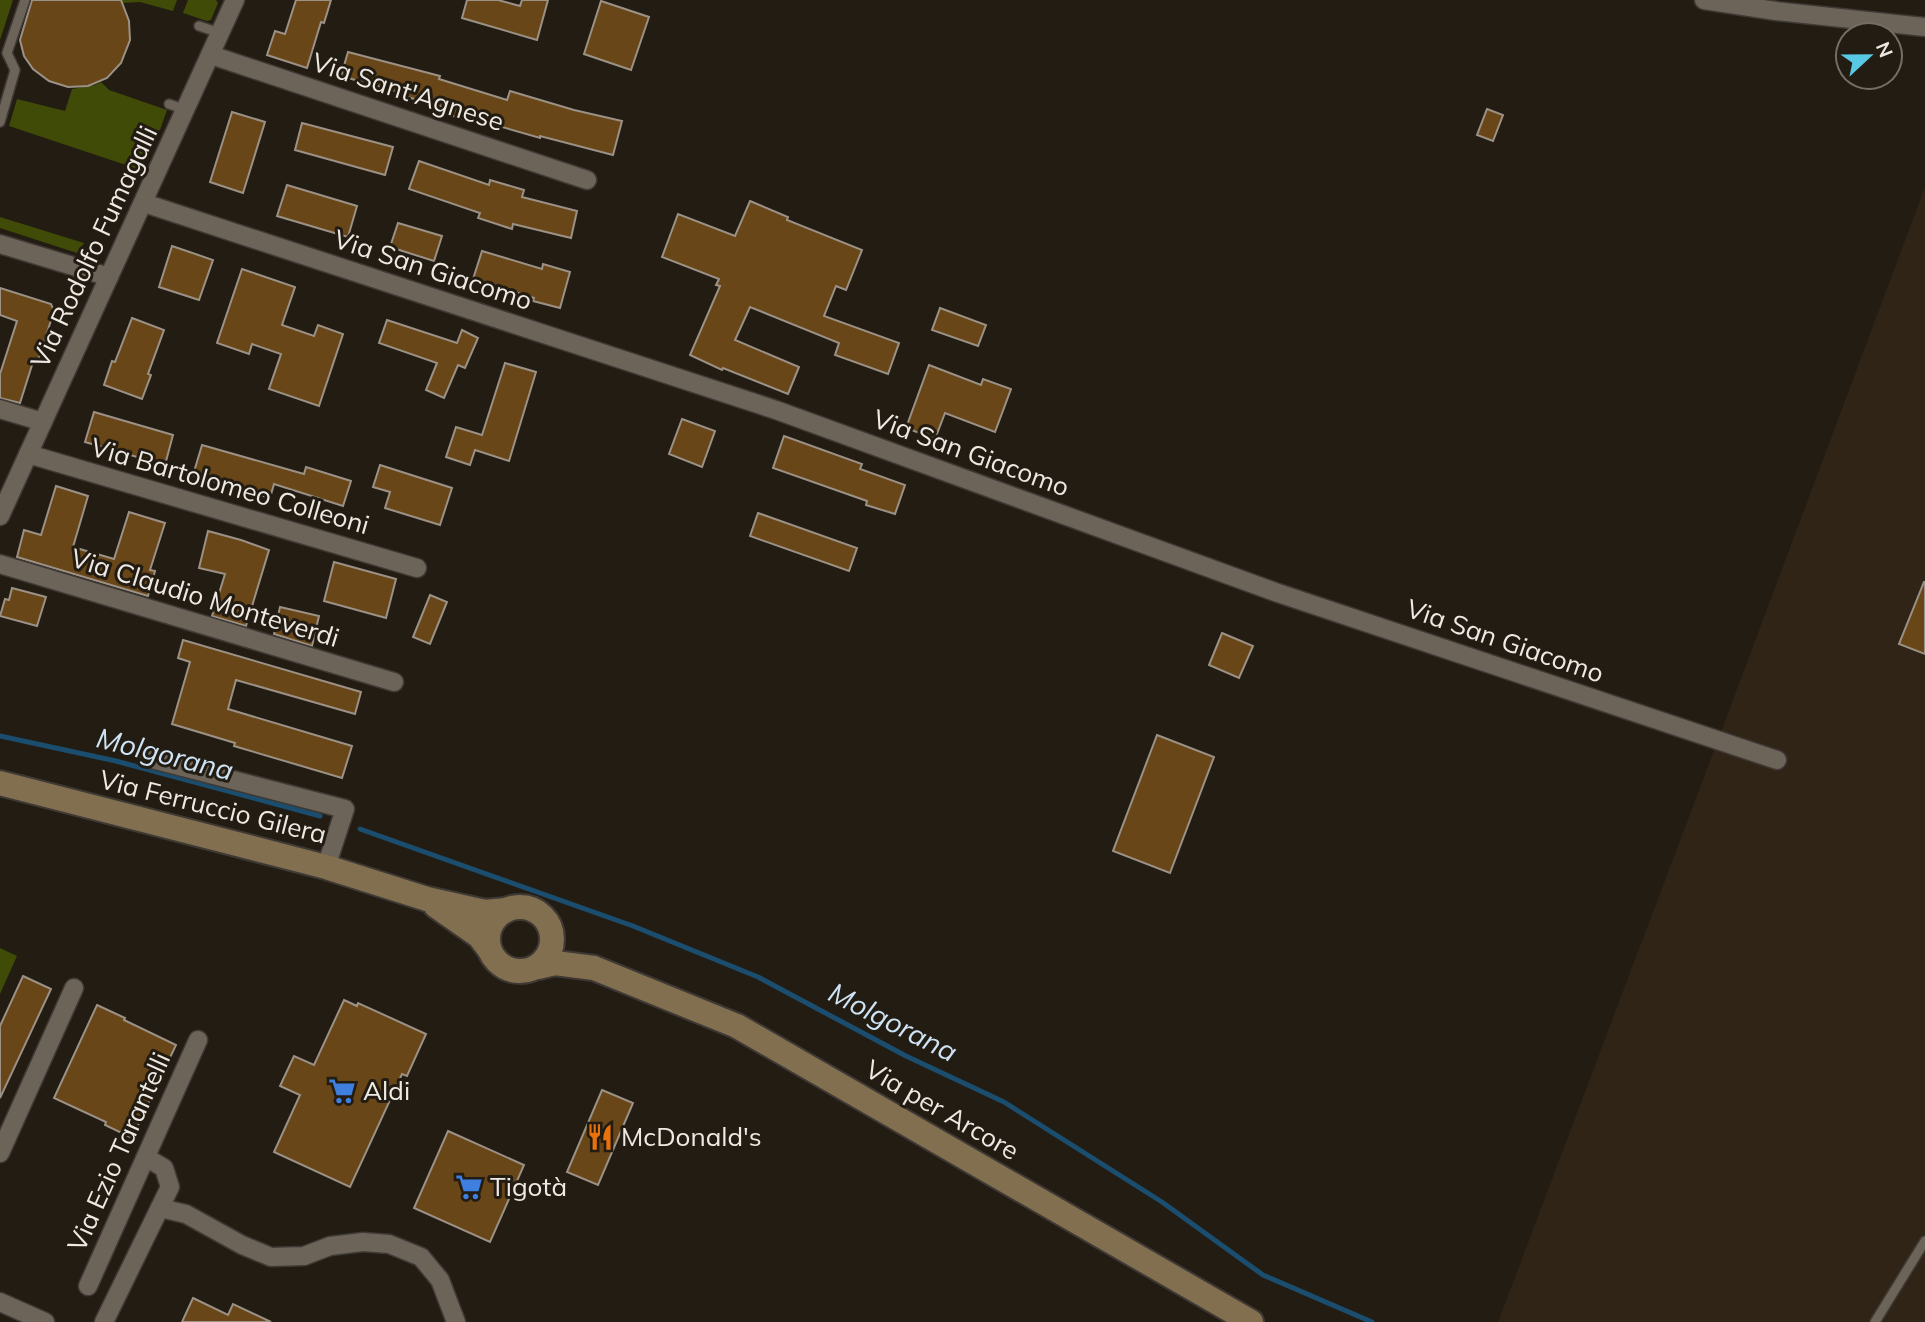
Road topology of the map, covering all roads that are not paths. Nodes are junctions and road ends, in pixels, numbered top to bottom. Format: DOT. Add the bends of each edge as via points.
graph roads {
  1 [pos="25,0"];
  2 [pos="235,0"];
  3 [pos="1704,0"];
  4 [pos="199,26"];
  5 [pos="1925,27"];
  6 [pos="220,33"];
  7 [pos="211,55"];
  8 [pos="0,122"];
  9 [pos="587,180"];
  10 [pos="144,203"];
  11 [pos="0,244"];
  12 [pos="109,277"];
  13 [pos="0,409"];
  14 [pos="43,422"];
  15 [pos="28,454"];
  16 [pos="0,516"];
  17 [pos="0,564"];
  18 [pos="417,568"];
  19 [pos="394,682"];
  20 [pos="148,758"];
  21 [pos="1777,760"];
  22 [pos="0,783"];
  23 [pos="326,867"];
  24 [pos="418,897"];
  25 [pos="506,910"];
  26 [pos="552,934"];
  27 [pos="489,949"];
  28 [pos="538,967"];
  29 [pos="594,968"];
  30 [pos="74,988"];
  31 [pos="198,1040"];
  32 [pos="0,1153"];
  33 [pos="147,1158"];
  34 [pos="160,1208"];
  35 [pos="1925,1241"];
  36 [pos="88,1286"];
  37 [pos="0,1302"];
  38 [pos="44,1322"];
  39 [pos="104,1322"];
  40 [pos="456,1322"];
  41 [pos="1251,1322"];
  42 [pos="1875,1322"];
  1 -- 8 [label="lane" via="7,53 15,70"];
  2 -- 6 [label="street, Via Rodolfo Fumagalli"];
  3 -- 5 [label="street"];
  4 -- 6 [label="lane"];
  6 -- 7 [label="street, Via Rodolfo Fumagalli"];
  7 -- 9 [label="street, Via Sant'Agnese"];
  7 -- 10 [label="street, Via Rodolfo Fumagalli" via="178,107"];
  10 -- 12 [label="street, Via Rodolfo Fumagalli"];
  10 -- 21 [label="street, Via San Giacomo" via="776,410 1278,593"];
  11 -- 12 [label="street"];
  12 -- 14 [label="street, Via Rodolfo Fumagalli"];
  13 -- 14 [label="street"];
  14 -- 15 [label="street, Via Rodolfo Fumagalli"];
  15 -- 16 [label="street, Via Rodolfo Fumagalli"];
  15 -- 18 [label="street, Via Bartolomeo Colleoni"];
  17 -- 19 [label="street, Via Claudio Monteverdi"];
  20 -- 23 [label="street" via="345,809"];
  22 -- 23 [label="main road, Via Ferruccio Gilera"];
  23 -- 24 [label="main road, Via Ferruccio Gilera"];
  24 -- 25 [label="main road, Via Ferruccio Gilera" via="485,912"];
  24 -- 27 [label="main road, Via Ferruccio Gilera" via="479,936"];
  25 -- 26 [label="main road, Via Ferruccio Gilera" via="531,909 545,918"];
  25 -- 27 [label="main road" via="489,930"];
  26 -- 28 [label="main road" via="550,951"];
  26 -- 29 [label="main road, Via per Arcore"];
  27 -- 28 [label="main road, Via Ferruccio Gilera" via="509,970"];
  28 -- 29 [label="main road, Via per Arcore"];
  29 -- 41 [label="main road, Via per Arcore" via="737,1026"];
  30 -- 32 [label="street"];
  31 -- 33 [label="street, Via Ezio Tarantelli"];
  33 -- 34 [label="street" via="164,1168 170,1187"];
  33 -- 36 [label="street, Via Ezio Tarantelli"];
  34 -- 39 [label="street"];
  34 -- 40 [label="street" via="186,1214 271,1256 304,1256 330,1246 363,1242 389,1244 421,1257 440,1280"];
  35 -- 42 [label="lane"];
  37 -- 38 [label="street"];
}
